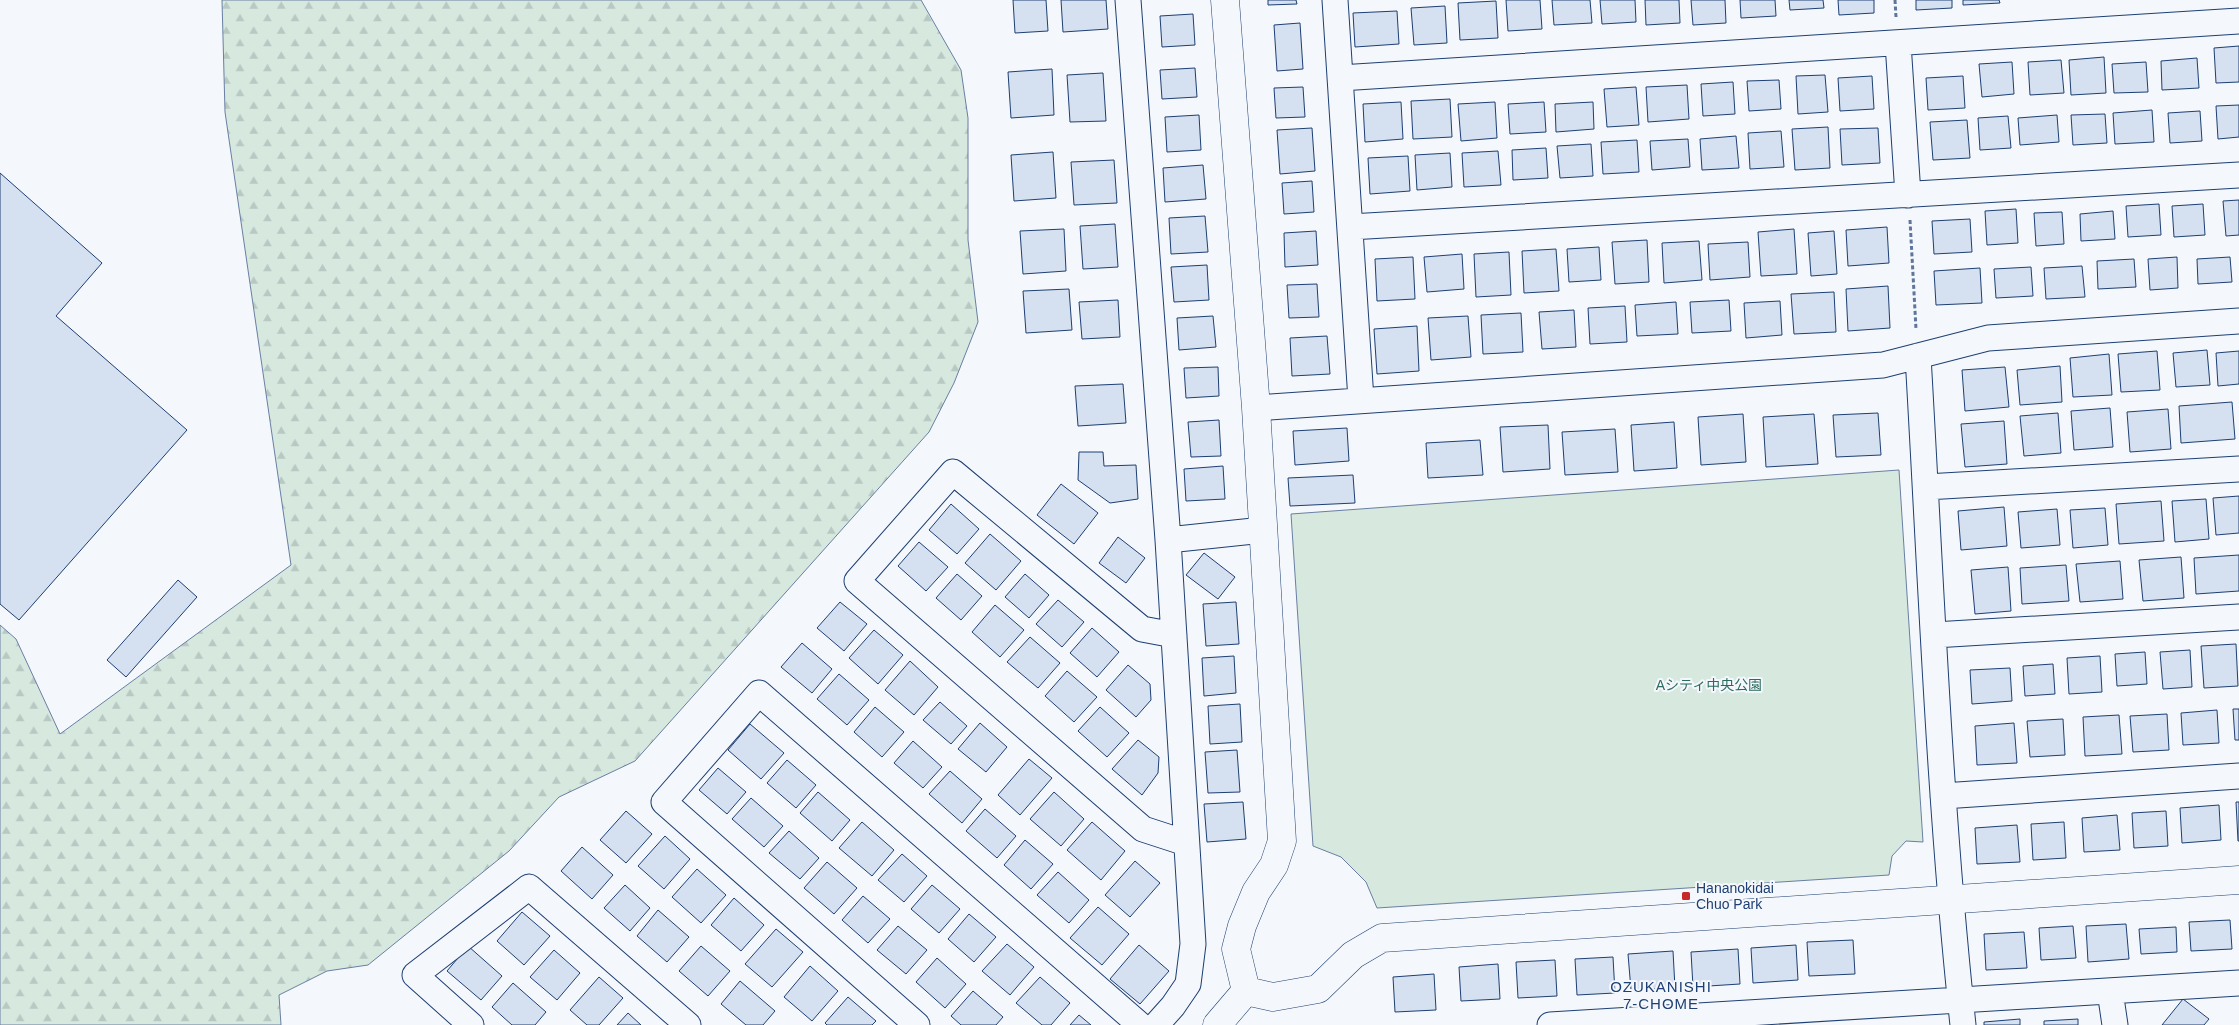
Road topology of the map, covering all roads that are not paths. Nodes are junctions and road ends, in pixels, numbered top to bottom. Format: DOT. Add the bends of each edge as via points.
graph roads {
  1 [pos="1128,0"];
  2 [pos="1225,0"];
  3 [pos="1336,0"];
  4 [pos="2239,21"];
  5 [pos="1898,42"];
  6 [pos="1340,78"];
  7 [pos="2239,175"];
  8 [pos="1908,195"];
  9 [pos="1350,228"];
  10 [pos="2239,322"];
  11 [pos="1918,356"];
  12 [pos="1361,400"];
  13 [pos="1256,408"];
  14 [pos="2239,469"];
  15 [pos="1926,487"];
  16 [pos="1264,530"];
  17 [pos="1168,540"];
  18 [pos="2239,617"];
  19 [pos="1174,635"];
  20 [pos="1934,635"];
  21 [pos="2239,776"];
  22 [pos="1943,796"];
  23 [pos="1186,843"];
  24 [pos="2239,880"];
  25 [pos="1950,901"];
  26 [pos="2239,983"];
  27 [pos="1246,991"];
  28 [pos="2110,991"];
  29 [pos="1960,1000"];
  30 [pos="1622,1023"];
  31 [pos="471,1025"];
  32 [pos="688,1025"];
  33 [pos="917,1025"];
  34 [pos="1140,1025"];
  35 [pos="1156,1025"];
  36 [pos="1217,1025"];
  37 [pos="1550,1025"];
  38 [pos="1963,1025"];
  39 [pos="2115,1025"];
  1 -- 17 [label="street"];
  2 -- 13 [label="street"];
  3 -- 6 [label="street"];
  4 -- 5 [label="street"];
  5 -- 6 [label="street"];
  5 -- 8 [label="street"];
  6 -- 9 [label="street"];
  7 -- 8 [label="street"];
  8 -- 9 [label="street"];
  9 -- 12 [label="street"];
  10 -- 11 [label="street" via="1988,338"];
  11 -- 12 [label="street" via="1883,365"];
  11 -- 15 [label="street"];
  12 -- 13 [label="street"];
  13 -- 16 [label="street"];
  14 -- 15 [label="street"];
  15 -- 20 [label="street"];
  16 -- 17 [label="street"];
  16 -- 27 [label="street" via="1282,841 1274,865 1256,892 1236,949"];
  17 -- 19 [label="street"];
  18 -- 20 [label="street"];
  19 -- 23 [label="street"];
  19 -- 23 [label="street" via="1142,629 953,472 857,581 1143,828"];
  20 -- 22 [label="street"];
  21 -- 22 [label="street"];
  22 -- 25 [label="street"];
  23 -- 35 [label="street" via="1193,944 1188,984"];
  24 -- 25 [label="street"];
  25 -- 27 [label="street" via="1382,938 1353,956 1318,989 1274,997"];
  25 -- 29 [label="street"];
  26 -- 28 [label="street"];
  27 -- 36 [label="street"];
  28 -- 29 [label="street"];
  28 -- 39 [label="street"];
  29 -- 30 [label="street"];
  29 -- 38 [label="street"];
  30 -- 37 [label="street"];
  31 -- 32 [label="street" via="415,975 529,887"];
  33 -- 34 [label="street" via="664,802 759,693"];
}
